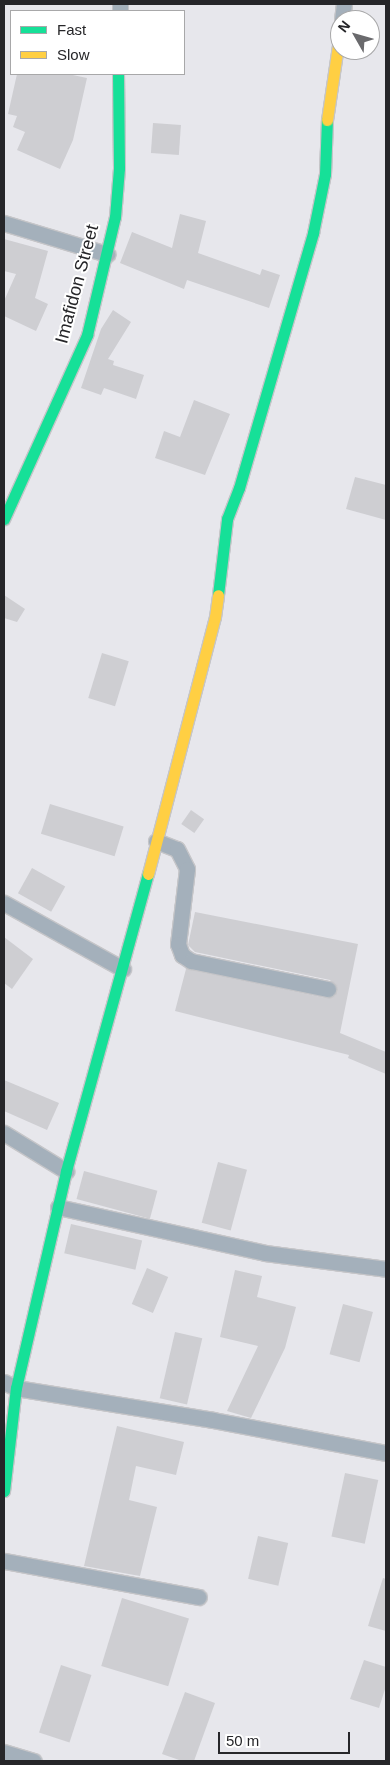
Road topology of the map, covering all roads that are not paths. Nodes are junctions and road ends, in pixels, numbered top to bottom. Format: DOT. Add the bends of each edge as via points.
graph roads {
  1 [pos="336,60"];
  2 [pos="118,75"];
  3 [pos="4,223"];
  4 [pos="107,254"];
  5 [pos="4,519"];
  6 [pos="156,841"];
  7 [pos="4,903"];
  8 [pos="123,969"];
  9 [pos="328,989"];
  10 [pos="4,1133"];
  11 [pos="66,1171"];
  12 [pos="58,1207"];
  13 [pos="386,1269"];
  14 [pos="10,1385"];
  15 [pos="386,1453"];
  16 [pos="4,1491"];
  17 [pos="4,1561"];
  18 [pos="199,1597"];
  19 [pos="4,1752"];
  20 [pos="34,1761"];
  1 -- 6 [label="street" via="327,118 325,174 313,233 239,488 226,519 215,617"];
  2 -- 4 [label="street, Imafidon Street" via="119,168 115,217"];
  3 -- 4 [label="street"];
  4 -- 5 [label="street, Imafidon Street" via="87,335"];
  6 -- 8 [label="street"];
  6 -- 9 [label="street" via="177,849 187,869 178,944 182,955 191,960"];
  7 -- 8 [label="street"];
  8 -- 11 [label="street"];
  10 -- 11 [label="street"];
  11 -- 12 [label="street"];
  12 -- 13 [label="street" via="266,1253"];
  12 -- 14 [label="street"];
  14 -- 15 [label="street"];
  14 -- 16 [label="street"];
  17 -- 18 [label="street"];
  19 -- 20 [label="street"];
}
